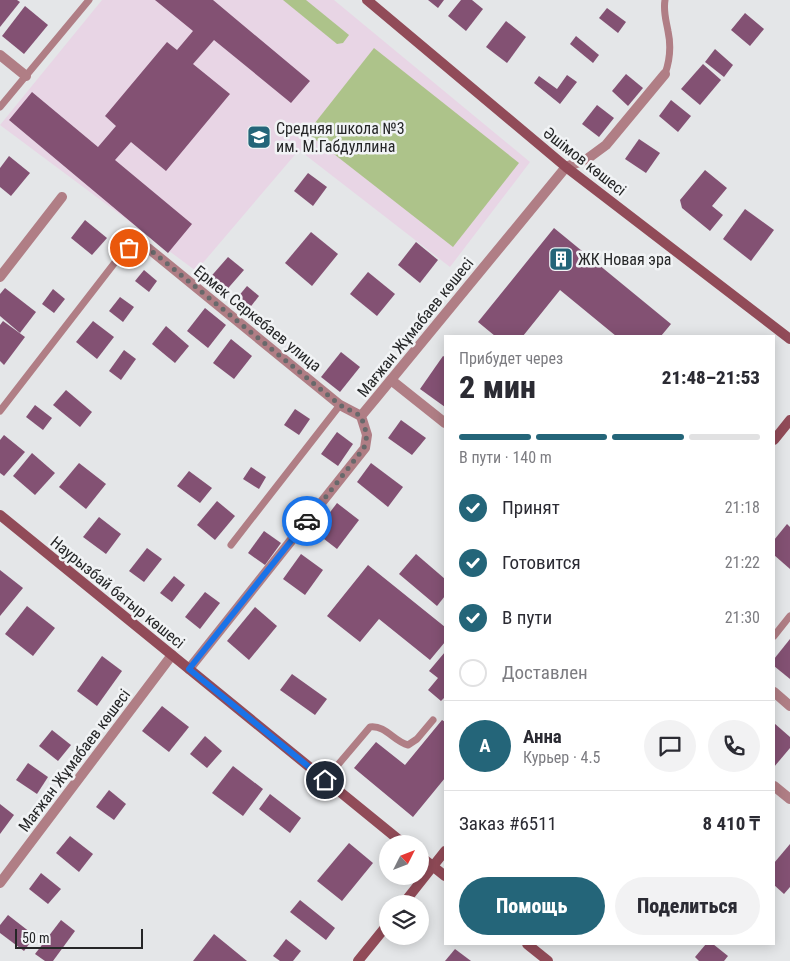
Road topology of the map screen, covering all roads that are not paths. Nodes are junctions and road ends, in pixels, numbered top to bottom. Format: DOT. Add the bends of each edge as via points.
graph roads {
  1 [pos="89,0"];
  2 [pos="367,0"];
  3 [pos="665,0"];
  4 [pos="0,55"];
  5 [pos="665,74"];
  6 [pos="26,76"];
  7 [pos="0,107"];
  8 [pos="566,167"];
  9 [pos="62,197"];
  10 [pos="135,245"];
  11 [pos="0,277"];
  12 [pos="790,339"];
  13 [pos="391,380"];
  14 [pos="340,405"];
  15 [pos="0,411"];
  16 [pos="361,416"];
  17 [pos="790,420"];
  18 [pos="444,422"];
  19 [pos="775,439"];
  20 [pos="0,516"];
  21 [pos="231,544"];
  22 [pos="790,616"];
  23 [pos="775,635"];
  24 [pos="172,656"];
  25 [pos="189,669"];
  26 [pos="775,693"];
  27 [pos="790,706"];
  28 [pos="433,720"];
  29 [pos="325,780"];
  30 [pos="775,787"];
  31 [pos="790,799"];
  32 [pos="393,835"];
  33 [pos="444,852"];
  34 [pos="429,863"];
  35 [pos="433,866"];
  36 [pos="444,875"];
  37 [pos="0,883"];
  38 [pos="410,895"];
  39 [pos="379,935"];
  40 [pos="528,945"];
  41 [pos="358,961"];
  42 [pos="548,961"];
  1 -- 6 [label="lane"];
  2 -- 8 [label="street, Әшімов көшесі"];
  3 -- 5 [label="lane" via="663,11 670,49"];
  4 -- 6 [label="street"];
  5 -- 8 [label="street, Мағжан Жұмабаев көшесі" via="606,144 587,159"];
  6 -- 7 [label="lane"];
  8 -- 12 [label="street, Әшімов көшесі"];
  8 -- 13 [label="street, Мағжан Жұмабаев көшесі"];
  9 -- 11 [label="street"];
  10 -- 14 [label="street, Ермек Серкебаев улица" via="148,248"];
  10 -- 15 [label="lane" via="123,252"];
  13 -- 16 [label="street, Мағжан Жұмабаев көшесі"];
  13 -- 18 [label="street"];
  14 -- 16 [label="street, Ермек Серкебаев улица"];
  14 -- 21 [label="lane"];
  16 -- 25 [label="street, Мағжан Жұмабаев көшесі" via="367,435 364,448"];
  17 -- 19 [label="street"];
  20 -- 24 [label="street, Наурызбай батыр көшесі"];
  22 -- 23 [label="lane"];
  24 -- 25 [label="street, Наурызбай батыр көшесі"];
  24 -- 37 [label="street, Мағжан Жұмабаев көшесі"];
  25 -- 29 [label="street, Наурызбай батыр көшесі"];
  26 -- 27 [label="street"];
  28 -- 29 [label="lane" via="408,746 381,728 370,727"];
  29 -- 32 [label="street, Наурызбай батыр көшесі"];
  30 -- 31 [label="street"];
  33 -- 35 [label="street"];
  34 -- 35 [label="street"];
  35 -- 36 [label="street"];
  35 -- 38 [label="street"];
  39 -- 41 [label="street"];
  40 -- 42 [label="street"];
}
